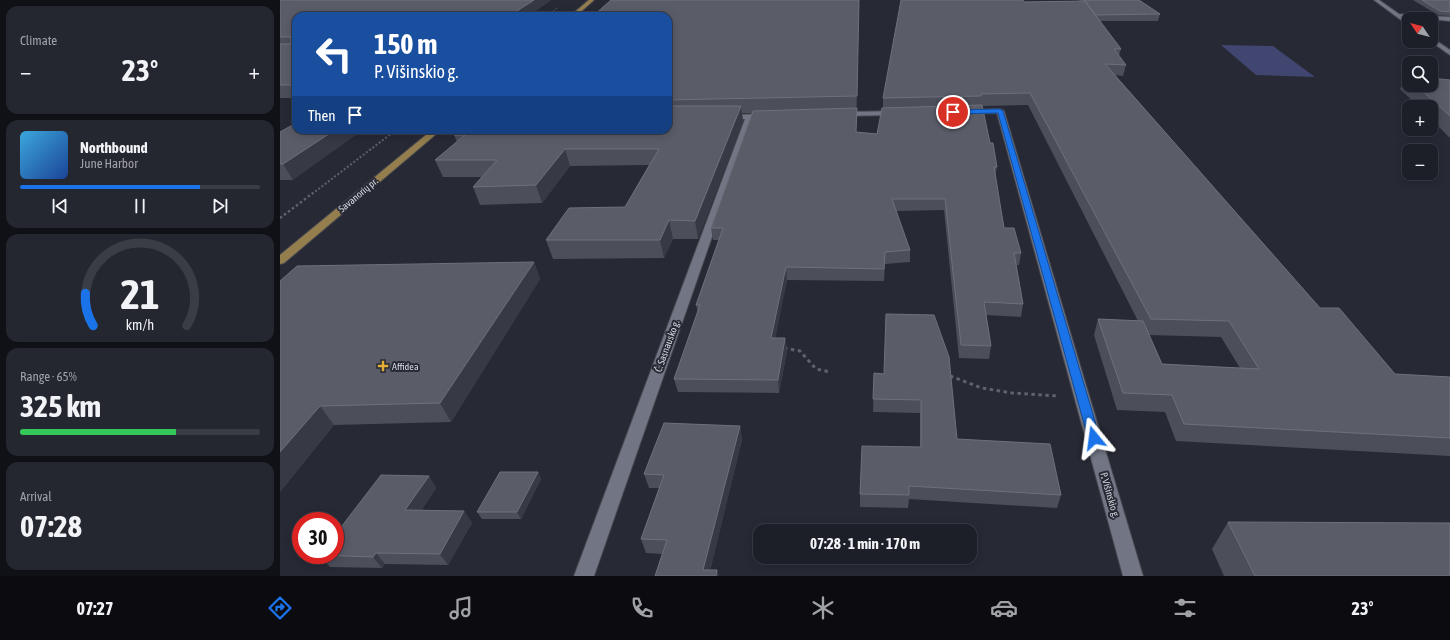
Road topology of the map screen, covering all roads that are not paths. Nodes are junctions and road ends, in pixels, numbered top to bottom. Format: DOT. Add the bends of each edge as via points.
graph roads {
  1 [pos="592,0"];
  2 [pos="1376,0"];
  3 [pos="578,12"];
  4 [pos="1397,15"];
  5 [pos="1450,18"];
  6 [pos="1402,19"];
  7 [pos="1438,44"];
  8 [pos="1450,53"];
  9 [pos="953,112"];
  10 [pos="906,113"];
  11 [pos="828,114"];
  12 [pos="750,116"];
  13 [pos="781,116"];
  14 [pos="719,117"];
  15 [pos="432,134"];
  16 [pos="280,261"];
  17 [pos="584,576"];
  18 [pos="1133,576"];
  1 -- 3 [label="main road"];
  2 -- 4 [label="street"];
  4 -- 5 [label="street"];
  4 -- 6 [label="street"];
  7 -- 8 [label="street"];
  9 -- 18 [label="street, P. Višinskio g." via="1000,111"];
  10 -- 11 [label="street"];
  12 -- 13 [label="street"];
  12 -- 14 [label="street"];
  12 -- 17 [label="street, Č. Sasnausko g."];
  15 -- 16 [label="main road, Savanorių pr."];
}
